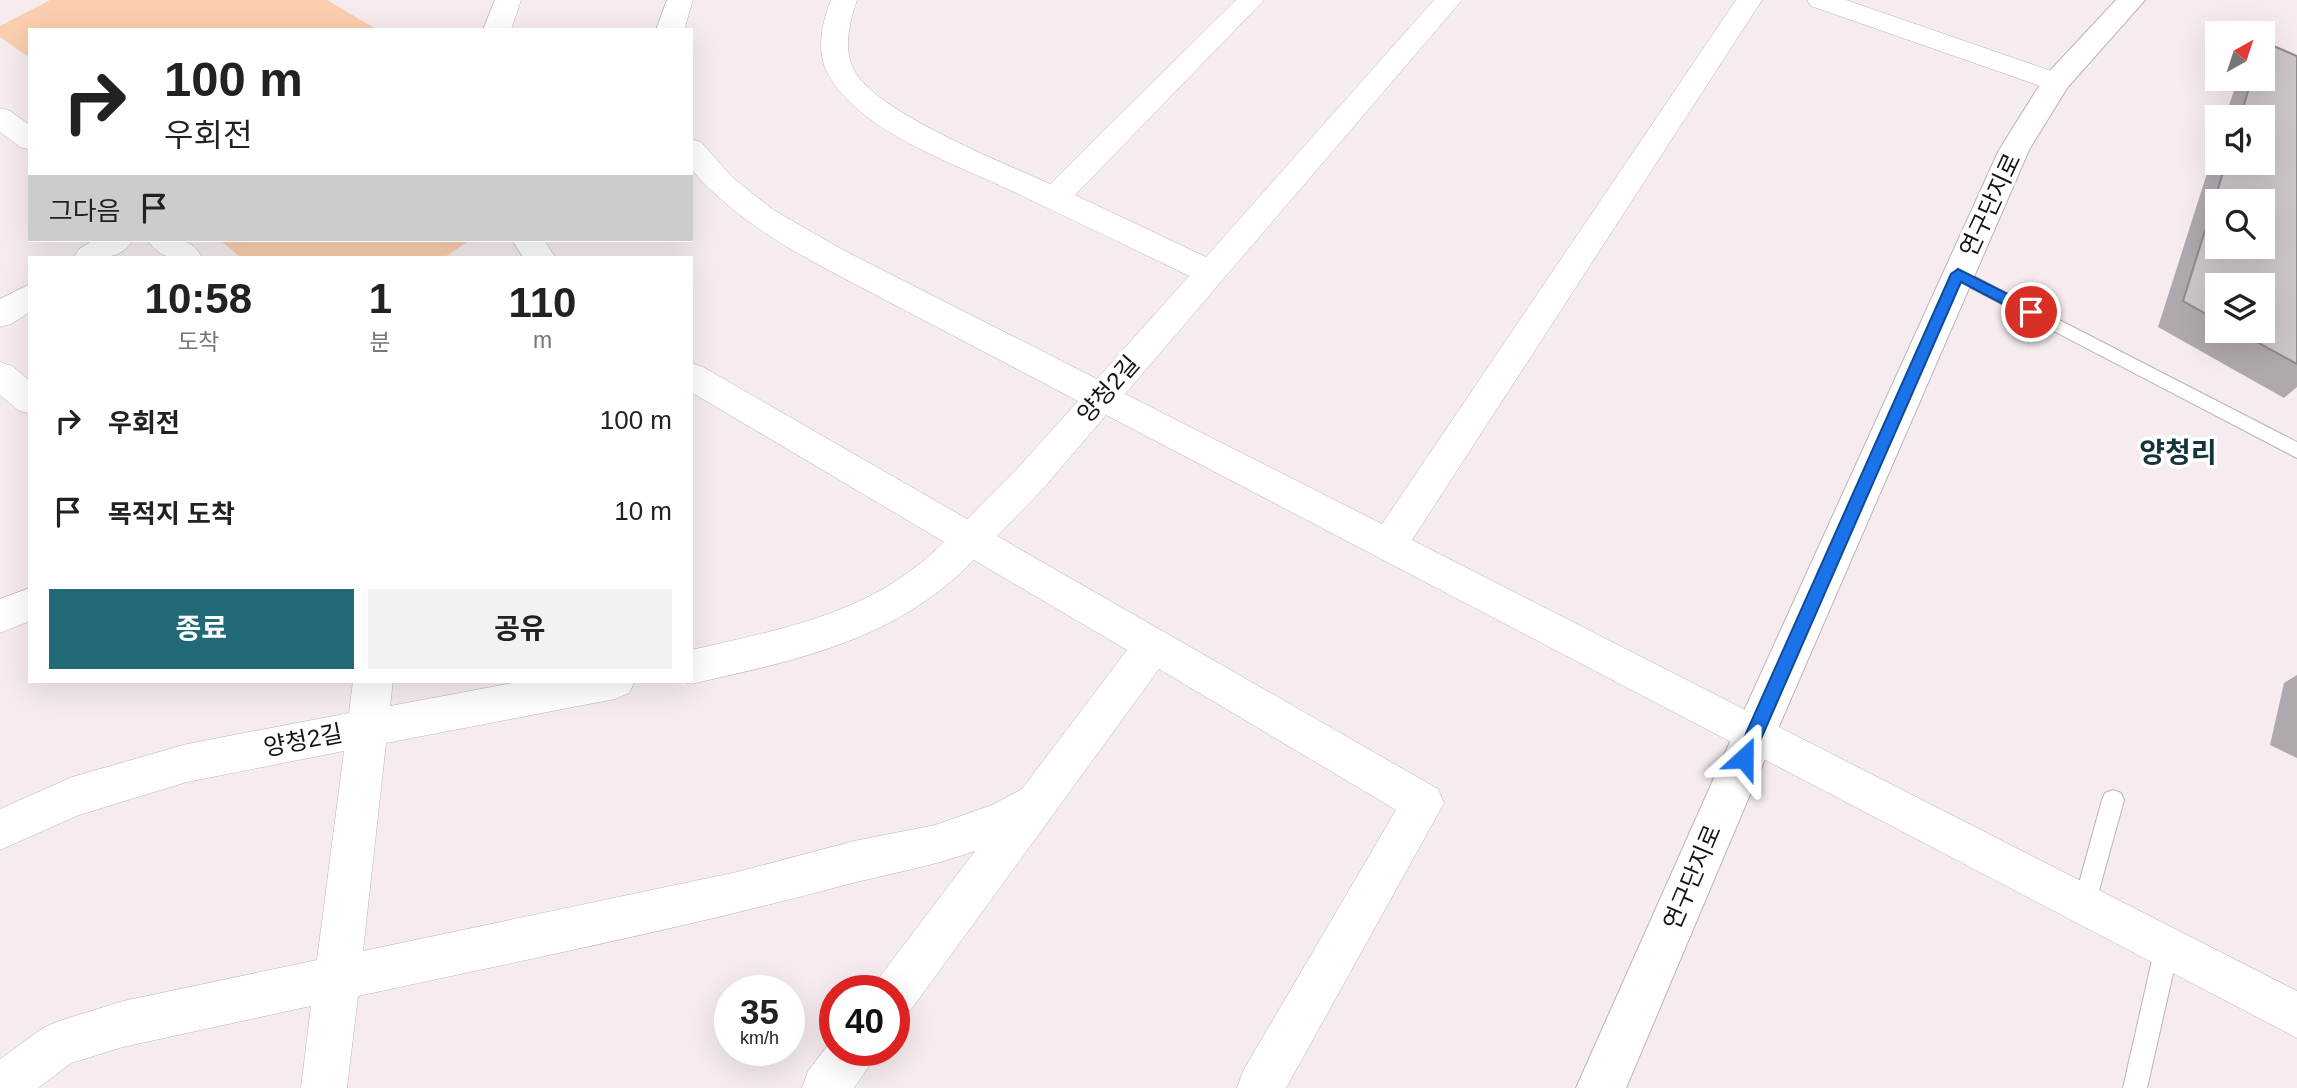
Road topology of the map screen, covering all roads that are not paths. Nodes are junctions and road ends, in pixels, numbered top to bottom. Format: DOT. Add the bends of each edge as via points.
graph roads {
  1 [pos="680,0"];
  2 [pos="844,0"];
  3 [pos="1251,0"];
  4 [pos="1449,0"];
  5 [pos="1749,0"];
  6 [pos="1820,0"];
  7 [pos="2131,0"];
  8 [pos="671,28"];
  9 [pos="2056,82"];
  10 [pos="0,118"];
  11 [pos="28,139"];
  12 [pos="693,151"];
  13 [pos="1054,198"];
  14 [pos="114,242"];
  15 [pos="167,242"];
  16 [pos="92,256"];
  17 [pos="185,256"];
  18 [pos="1210,272"];
  19 [pos="1958,274"];
  20 [pos="28,297"];
  21 [pos="0,315"];
  22 [pos="0,375"];
  23 [pos="694,381"];
  24 [pos="1100,398"];
  25 [pos="28,399"];
  26 [pos="2297,451"];
  27 [pos="971,540"];
  28 [pos="1388,545"];
  29 [pos="28,605"];
  30 [pos="0,616"];
  31 [pos="1153,646"];
  32 [pos="693,667"];
  33 [pos="373,683"];
  34 [pos="604,683"];
  35 [pos="367,728"];
  36 [pos="1755,733"];
  37 [pos="2113,800"];
  38 [pos="1037,803"];
  39 [pos="0,830"];
  40 [pos="2084,905"];
  41 [pos="2166,947"];
  42 [pos="909,975"];
  43 [pos="337,978"];
  44 [pos="2297,1015"];
  45 [pos="841,1066"];
  46 [pos="0,1087"];
  47 [pos="324,1088"];
  48 [pos="825,1088"];
  49 [pos="1260,1088"];
  50 [pos="1601,1088"];
  51 [pos="2135,1088"];
  1 -- 8 [label="street"];
  2 -- 13 [label="street" via="835,45 842,76 874,107 943,146"];
  3 -- 13 [label="street"];
  4 -- 18 [label="street, 양청2길"];
  5 -- 28 [label="street"];
  6 -- 9 [label="street"];
  7 -- 9 [label="street, 연구단지로"];
  9 -- 19 [label="street, 연구단지로" via="2014,150"];
  10 -- 11 [label="street"];
  12 -- 24 [label="street" via="722,185 761,218"];
  13 -- 18 [label="street"];
  14 -- 16 [label="street"];
  15 -- 17 [label="street"];
  18 -- 24 [label="street, 양청2길"];
  19 -- 26 [label="lane"];
  19 -- 36 [label="street, 연구단지로"];
  20 -- 21 [label="street"];
  22 -- 25 [label="street"];
  23 -- 27 [label="street"];
  24 -- 27 [label="street, 양청2길"];
  24 -- 28 [label="street"];
  27 -- 31 [label="street"];
  27 -- 32 [label="street, 양청2길" via="943,567 886,607 809,640"];
  28 -- 36 [label="street"];
  29 -- 30 [label="street"];
  31 -- 38 [label="street"];
  31 -- 49 [label="street" via="1423,803"];
  33 -- 35 [label="street"];
  34 -- 35 [label="street, 양청2길"];
  35 -- 39 [label="street, 양청2길" via="187,763 72,797"];
  35 -- 43 [label="street"];
  36 -- 40 [label="street"];
  36 -- 50 [label="street, 연구단지로"];
  37 -- 40 [label="lane"];
  38 -- 42 [label="street"];
  38 -- 43 [label="street" via="1003,821 935,845 724,896"];
  40 -- 41 [label="street"];
  41 -- 44 [label="street"];
  41 -- 51 [label="lane"];
  43 -- 46 [label="street" via="123,1024 59,1044"];
  43 -- 47 [label="street"];
  45 -- 48 [label="street"];
}
